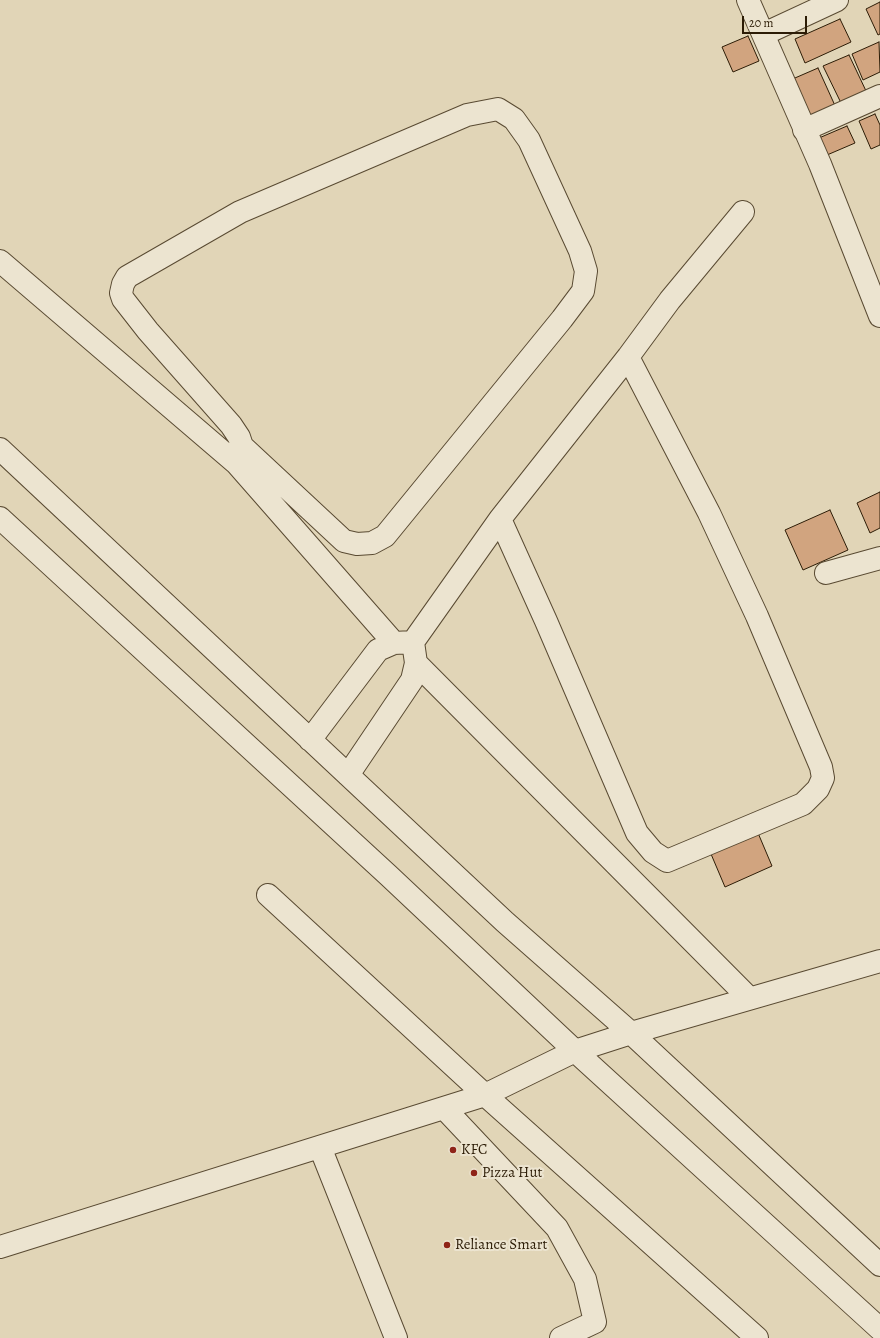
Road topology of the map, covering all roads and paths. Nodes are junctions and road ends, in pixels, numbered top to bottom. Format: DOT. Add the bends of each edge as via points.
graph roads {
  1 [pos="748,0"];
  2 [pos="837,0"];
  3 [pos="764,34"];
  4 [pos="880,96"];
  5 [pos="804,130"];
  6 [pos="743,212"];
  7 [pos="0,261"];
  8 [pos="880,316"];
  9 [pos="628,357"];
  10 [pos="0,449"];
  11 [pos="240,455"];
  12 [pos="0,518"];
  13 [pos="500,519"];
  14 [pos="880,558"];
  15 [pos="826,573"];
  16 [pos="403,642"];
  17 [pos="416,663"];
  18 [pos="310,740"];
  19 [pos="348,775"];
  20 [pos="268,895"];
  21 [pos="880,961"];
  22 [pos="748,998"];
  23 [pos="631,1033"];
  24 [pos="575,1051"];
  25 [pos="485,1095"];
  26 [pos="444,1108"];
  27 [pos="320,1146"];
  28 [pos="0,1247"];
  29 [pos="880,1265"];
  30 [pos="880,1329"];
  31 [pos="396,1338"];
  32 [pos="561,1338"];
  33 [pos="757,1338"];
  1 -- 3 [label="street"];
  2 -- 3 [label="street"];
  3 -- 5 [label="street"];
  4 -- 5 [label="street"];
  5 -- 8 [label="street"];
  6 -- 9 [label="street" via="670,300"];
  7 -- 11 [label="street"];
  9 -- 13 [label="street"];
  9 -- 13 [label="street" via="709,513 757,616 821,767 823,778 818,789 803,804 667,861 653,852 636,832"];
  10 -- 18 [label="street"];
  11 -- 11 [label="street" via="240,437 232,425 148,332 123,299 121,293 127,277 240,212 467,115 498,109 514,119 529,140 580,251 586,271 583,291 390,530 372,543 356,544 344,541"];
  11 -- 16 [label="street"];
  12 -- 24 [label="street"];
  13 -- 16 [label="street"];
  14 -- 15 [label="street"];
  16 -- 17 [label="street"];
  16 -- 18 [label="street" via="378,650"];
  17 -- 19 [label="street" via="412,680"];
  17 -- 22 [label="street"];
  18 -- 19 [label="street"];
  19 -- 23 [label="street" via="505,922"];
  20 -- 25 [label="street"];
  21 -- 22 [label="street"];
  22 -- 23 [label="street"];
  23 -- 24 [label="street"];
  23 -- 29 [label="street"];
  24 -- 25 [label="street"];
  24 -- 30 [label="street"];
  25 -- 26 [label="street"];
  25 -- 33 [label="street"];
  26 -- 27 [label="street"];
  26 -- 32 [label="street" via="557,1228 585,1279 595,1322"];
  27 -- 28 [label="street"];
  27 -- 31 [label="street"];
}
